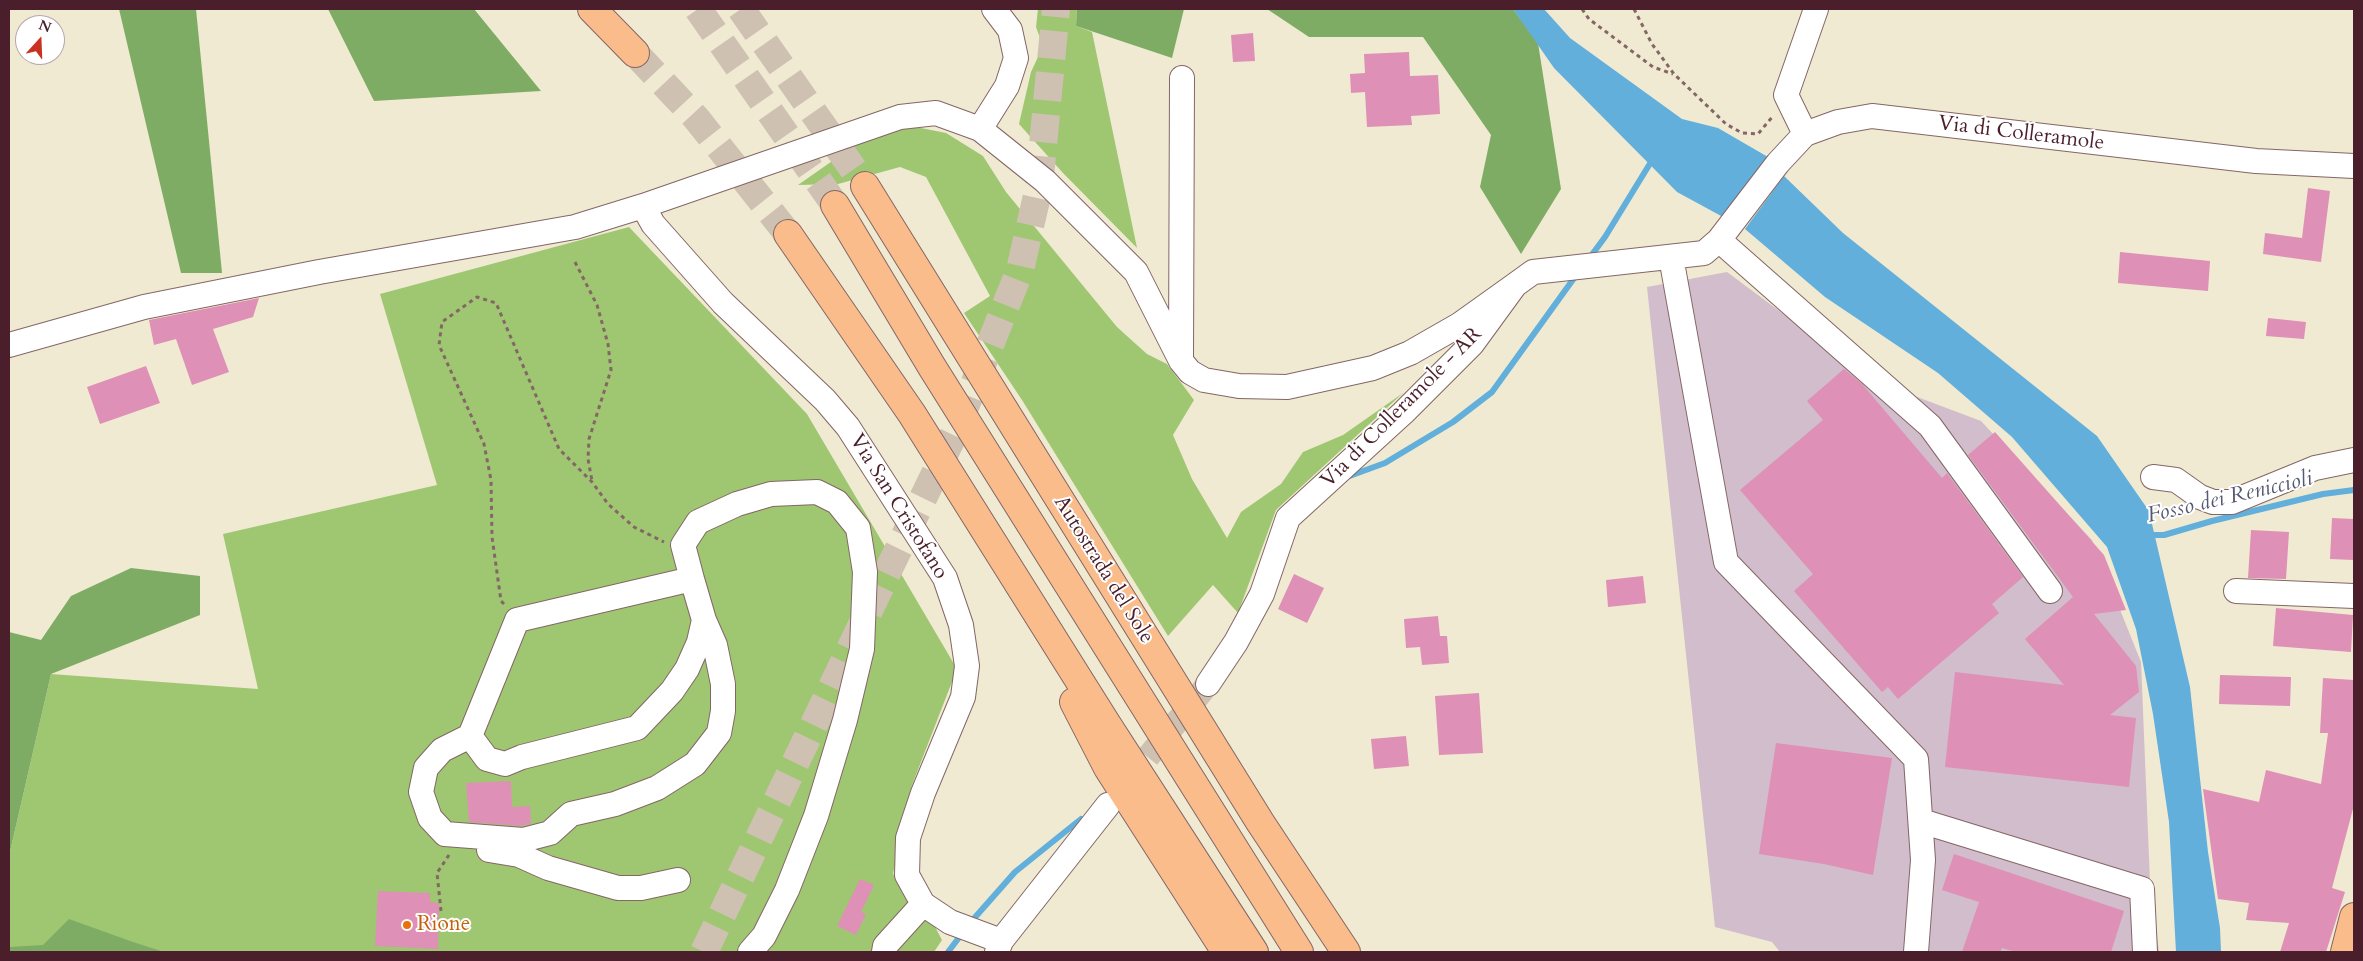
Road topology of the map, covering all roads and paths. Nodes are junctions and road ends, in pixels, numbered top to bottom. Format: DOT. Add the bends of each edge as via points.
graph roads {
  1 [pos="592,9"];
  2 [pos="994,9"];
  3 [pos="1582,9"];
  4 [pos="1634,9"];
  5 [pos="1816,9"];
  6 [pos="635,53"];
  7 [pos="1674,74"];
  8 [pos="1182,78"];
  9 [pos="1786,95"];
  10 [pos="980,128"];
  11 [pos="1805,134"];
  12 [pos="2354,166"];
  13 [pos="865,186"];
  14 [pos="835,204"];
  15 [pos="643,206"];
  16 [pos="1726,232"];
  17 [pos="788,234"];
  18 [pos="1671,257"];
  19 [pos="574,262"];
  20 [pos="1515,285"];
  21 [pos="9,345"];
  22 [pos="1181,361"];
  23 [pos="2354,460"];
  24 [pos="2152,477"];
  25 [pos="592,482"];
  26 [pos="683,545"];
  27 [pos="692,579"];
  28 [pos="2050,591"];
  29 [pos="2236,591"];
  30 [pos="1024,592"];
  31 [pos="2354,596"];
  32 [pos="517,620"];
  33 [pos="704,620"];
  34 [pos="1208,684"];
  35 [pos="470,736"];
  36 [pos="1108,805"];
  37 [pos="1921,822"];
  38 [pos="450,839"];
  39 [pos="678,880"];
  40 [pos="923,904"];
  41 [pos="441,911"];
  42 [pos="2354,918"];
  43 [pos="999,947"];
  44 [pos="1344,948"];
  45 [pos="879,950"];
  46 [pos="750,952"];
  47 [pos="1226,952"];
  48 [pos="1254,952"];
  49 [pos="1299,952"];
  50 [pos="1916,952"];
  51 [pos="2145,952"];
  52 [pos="2345,952"];
  1 -- 6 [label="main road"];
  2 -- 10 [label="street" via="1010,30 1016,58 1007,86"];
  3 -- 7 [label="path" via="1589,20 1653,67"];
  4 -- 7 [label="path" via="1652,44"];
  5 -- 9 [label="street"];
  7 -- 9 [label="path" via="1726,124 1742,133 1758,134 1767,126"];
  8 -- 22 [label="street"];
  9 -- 11 [label="street"];
  10 -- 15 [label="street" via="936,113 900,117"];
  10 -- 22 [label="street" via="1045,181 1136,272"];
  11 -- 12 [label="street, Via di Colleramole" via="1838,122 1872,116 2256,161"];
  11 -- 16 [label="street, Via di Colleramole" via="1778,163"];
  13 -- 44 [label="main road, Autostrada del Sole" via="1260,822"];
  14 -- 49 [label="main road, Autostrada del Sole" via="943,384"];
  15 -- 21 [label="street" via="575,227 144,307"];
  15 -- 40 [label="street, Via San Cristofano" via="654,224 722,302 825,400 848,427 945,578 961,625 967,666 963,698 908,838 907,875"];
  16 -- 18 [label="street, Via di Colleramole - AR" via="1704,253"];
  16 -- 28 [label="street" via="1930,426"];
  17 -- 30 [label="main road" via="912,414"];
  18 -- 20 [label="street, Via di Colleramole - AR" via="1533,272"];
  18 -- 37 [label="street" via="1726,562 1916,759"];
  19 -- 25 [label="path" via="597,305 608,344 611,370 589,439"];
  20 -- 22 [label="street" via="1459,325 1410,353 1373,368 1338,377 1287,387 1239,386 1204,380 1190,372"];
  20 -- 34 [label="street, Via di Colleramole - AR" via="1472,344 1403,413 1288,518 1262,594"];
  23 -- 24 [label="street" via="2315,468 2232,502 2212,502 2176,480"];
  25 -- 26 [label="path" via="608,504 634,527 662,542"];
  25 -- 32 [label="path" via="559,448 496,303 477,297 442,322 439,345 484,444 491,480 492,537 500,601"];
  26 -- 27 [label="street"];
  26 -- 46 [label="street" via="698,522 737,504 771,494 817,492 837,502 858,528 860,537 865,572 862,649 845,720 816,816 787,890 764,936"];
  27 -- 32 [label="street"];
  27 -- 33 [label="street"];
  29 -- 31 [label="street"];
  30 -- 47 [label="main road" via="1074,704 1108,768"];
  30 -- 48 [label="main road"];
  32 -- 35 [label="street"];
  33 -- 35 [label="street" via="687,669 672,691 637,728 505,764 487,759"];
  33 -- 38 [label="street" via="715,645 722,684 722,710 718,734 695,764 657,788 615,804 571,814 550,833 524,840"];
  35 -- 38 [label="street" via="442,750 426,768 421,792 430,818"];
  36 -- 43 [label="street"];
  37 -- 50 [label="street" via="1924,860"];
  37 -- 51 [label="street" via="2142,889"];
  38 -- 39 [label="street" via="519,855 548,868 618,888 641,888"];
  38 -- 41 [label="path" via="437,873"];
  40 -- 43 [label="street, Via San Cristofano"];
  40 -- 45 [label="street"];
  42 -- 52 [label="main road"];
}
